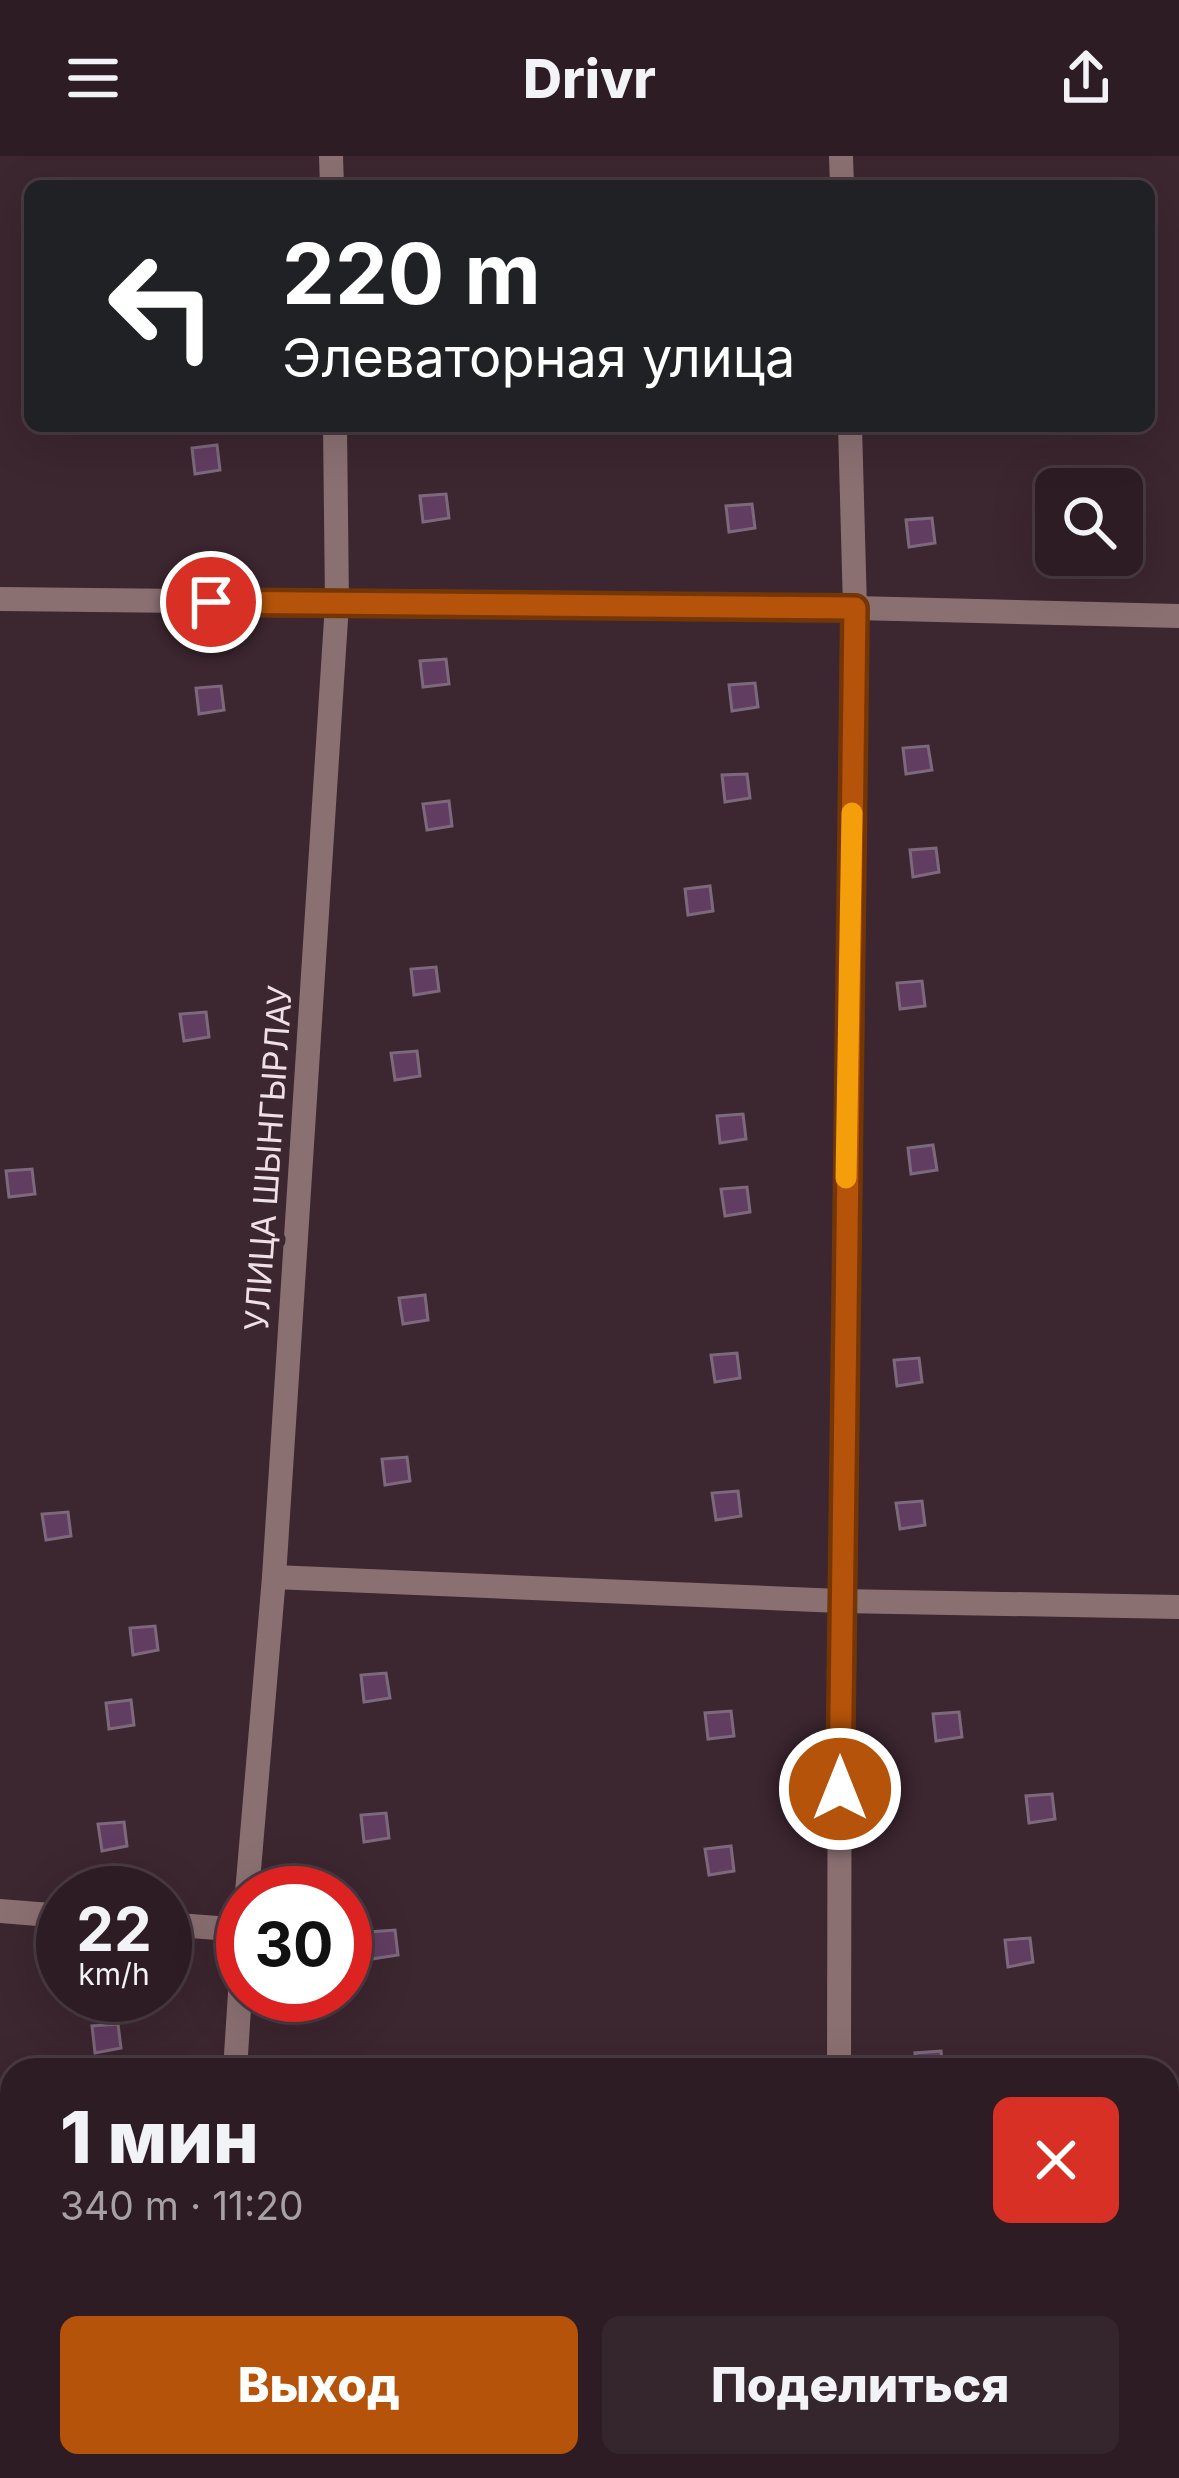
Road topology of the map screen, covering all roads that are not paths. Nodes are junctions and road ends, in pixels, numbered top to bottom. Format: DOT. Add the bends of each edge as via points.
graph roads {
  1 [pos="335,432"];
  2 [pos="850,432"];
  3 [pos="0,599"];
  4 [pos="338,604"];
  5 [pos="855,608"];
  6 [pos="1179,616"];
  7 [pos="274,1577"];
  8 [pos="840,1601"];
  9 [pos="1179,1607"];
  10 [pos="249,1866"];
  11 [pos="0,1911"];
  12 [pos="36,1914"];
  13 [pos="239,2022"];
  14 [pos="237,2058"];
  15 [pos="839,2058"];
  1 -- 4 [label="street, УЛИЦА ШЫНГЫРЛАУ"];
  2 -- 5 [label="street"];
  3 -- 4 [label="street"];
  4 -- 5 [label="street"];
  4 -- 7 [label="street, УЛИЦА ШЫНГЫРЛАУ"];
  5 -- 6 [label="street"];
  5 -- 8 [label="street"];
  7 -- 8 [label="street"];
  7 -- 10 [label="street, УЛИЦА ШЫНГЫРЛАУ"];
  8 -- 9 [label="street"];
  8 -- 15 [label="street"];
  11 -- 12 [label="street"];
  13 -- 14 [label="street"];
}
